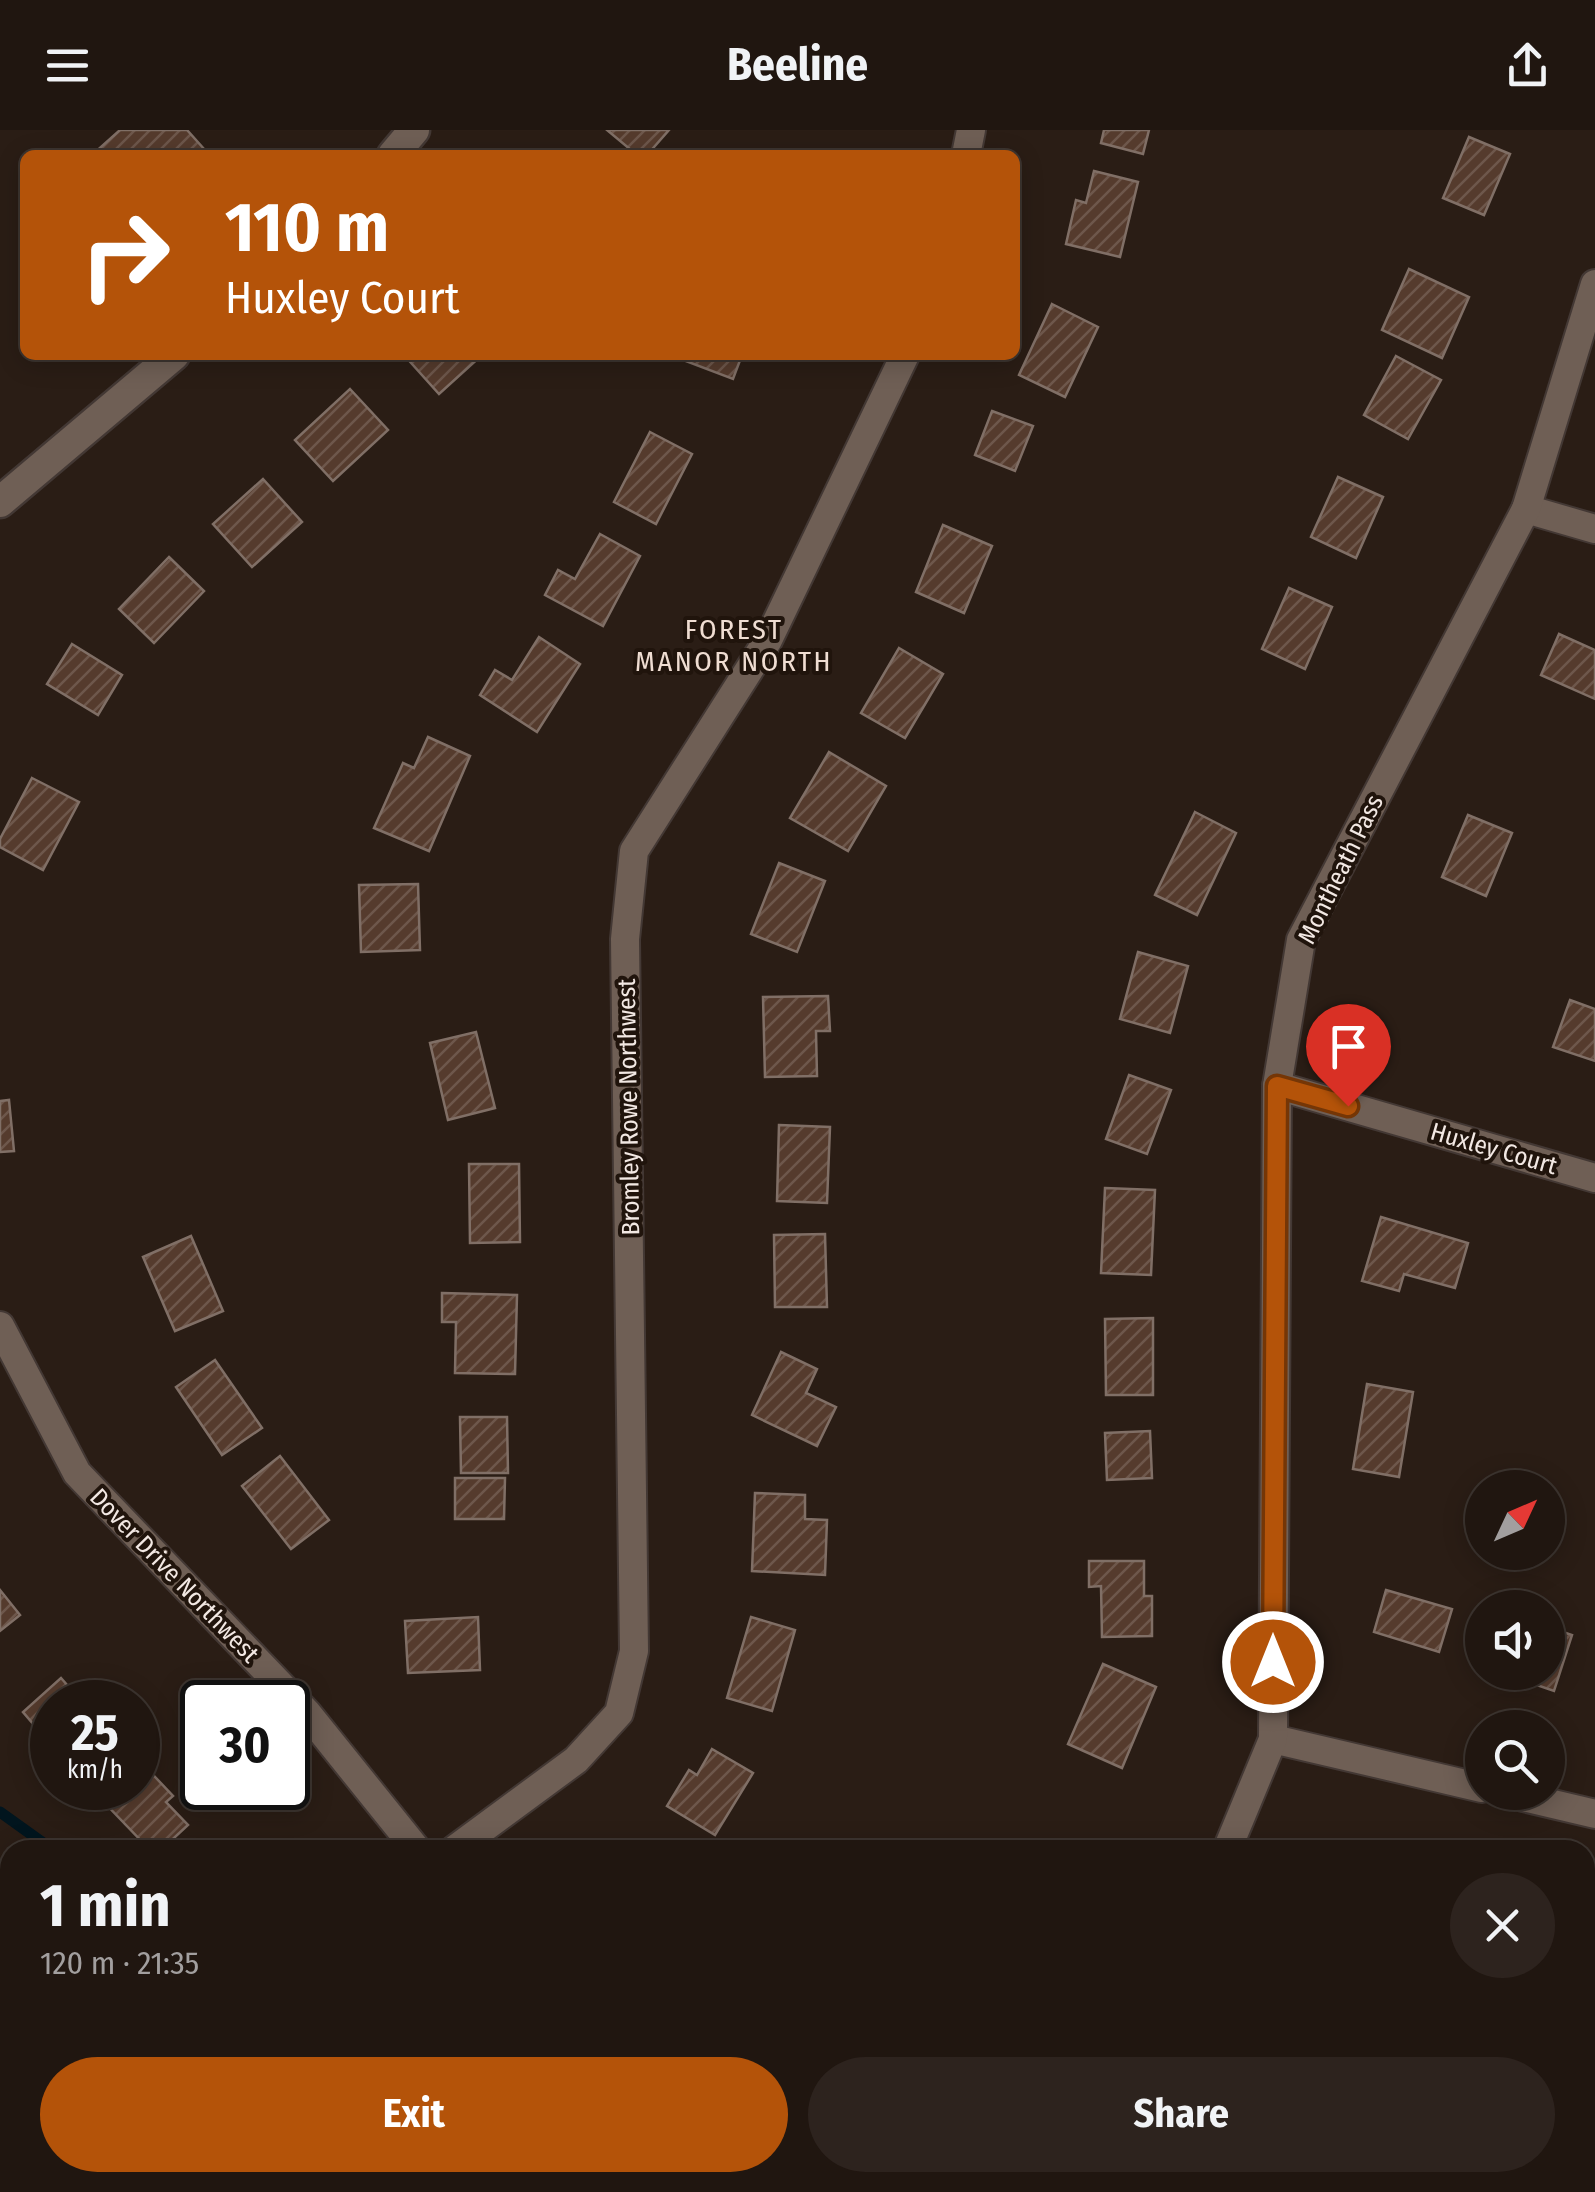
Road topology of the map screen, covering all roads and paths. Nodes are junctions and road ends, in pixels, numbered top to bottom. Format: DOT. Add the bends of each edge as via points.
graph roads {
  1 [pos="414,130"];
  2 [pos="396,150"];
  3 [pos="1595,284"];
  4 [pos="168,360"];
  5 [pos="904,360"];
  6 [pos="0,502"];
  7 [pos="1526,509"];
  8 [pos="1595,529"];
  9 [pos="1277,1086"];
  10 [pos="1595,1178"];
  11 [pos="0,1326"];
  12 [pos="1273,1739"];
  13 [pos="1465,1784"];
  14 [pos="1565,1807"];
  15 [pos="1595,1814"];
  16 [pos="409,1840"];
  17 [pos="468,1840"];
  18 [pos="1231,1840"];
  1 -- 2 [label="street"];
  3 -- 7 [label="street, Montheath Pass"];
  4 -- 6 [label="street"];
  5 -- 17 [label="street, Bromley Rowe Northwest" via="768,640 634,851 625,939 634,1651 619,1713 576,1760"];
  7 -- 8 [label="street"];
  7 -- 9 [label="street, Montheath Pass" via="1301,940"];
  9 -- 10 [label="street, Huxley Court"];
  9 -- 12 [label="street, Montheath Pass"];
  11 -- 16 [label="street, Dover Drive Northwest" via="77,1473 307,1712"];
  12 -- 13 [label="street"];
  12 -- 18 [label="street, Montheath Pass"];
  14 -- 15 [label="street"];
}
